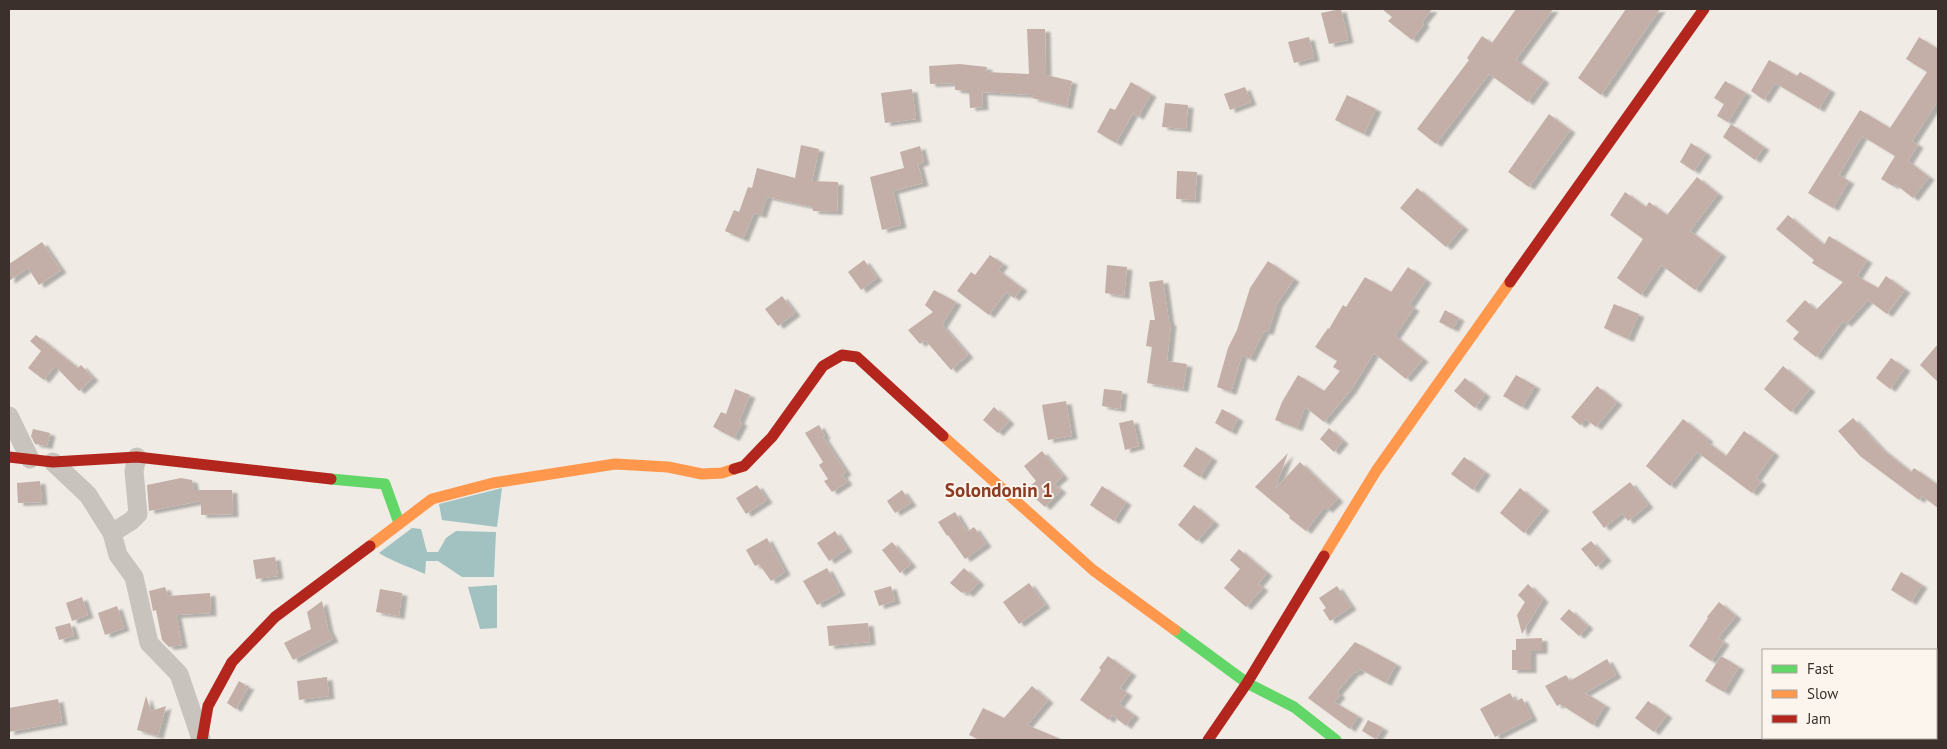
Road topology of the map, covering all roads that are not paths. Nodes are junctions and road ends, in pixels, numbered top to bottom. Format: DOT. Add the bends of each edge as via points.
graph roads {
  1 [pos="1704,9"];
  2 [pos="9,416"];
  3 [pos="9,457"];
  4 [pos="137,457"];
  5 [pos="30,459"];
  6 [pos="53,462"];
  7 [pos="399,523"];
  8 [pos="112,533"];
  9 [pos="1246,683"];
  10 [pos="202,740"];
  11 [pos="1208,740"];
  12 [pos="1336,740"];
  1 -- 9 [label="street" via="1376,471"];
  2 -- 5 [label="street"];
  3 -- 5 [label="street"];
  4 -- 6 [label="street"];
  4 -- 7 [label="street" via="385,484"];
  4 -- 8 [label="street" via="134,471 138,514"];
  5 -- 6 [label="street"];
  6 -- 8 [label="street" via="88,495"];
  7 -- 9 [label="street" via="432,499 493,483 615,464 668,467 702,474 722,473 744,466 772,437 823,366 842,355 857,357 1093,570"];
  7 -- 10 [label="street" via="275,617 232,662 208,706"];
  8 -- 10 [label="street" via="118,555 134,577 150,643 179,674"];
  9 -- 11 [label="street"];
  9 -- 12 [label="street" via="1294,707"];
}
